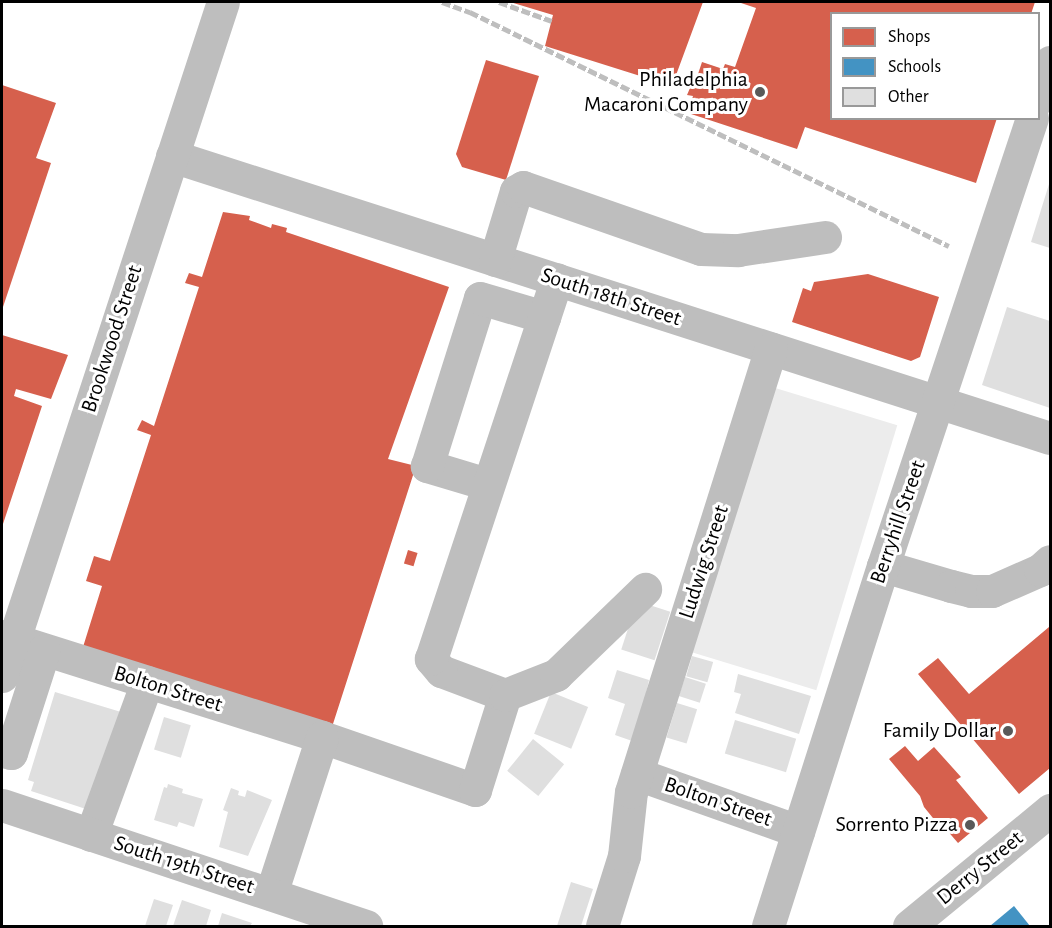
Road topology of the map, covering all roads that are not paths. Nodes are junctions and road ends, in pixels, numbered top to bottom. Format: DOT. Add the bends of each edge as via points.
graph roads {
  1 [pos="223,2"];
  2 [pos="1050,62"];
  3 [pos="1040,95"];
  4 [pos="1031,120"];
  5 [pos="172,156"];
  6 [pos="825,237"];
  7 [pos="495,260"];
  8 [pos="557,279"];
  9 [pos="544,317"];
  10 [pos="771,349"];
  11 [pos="938,401"];
  12 [pos="1050,438"];
  13 [pos="487,484"];
  14 [pos="1050,563"];
  15 [pos="883,566"];
  16 [pos="645,589"];
  17 [pos="7,638"];
  18 [pos="44,650"];
  19 [pos="2,676"];
  20 [pos="147,682"];
  21 [pos="505,695"];
  22 [pos="322,737"];
  23 [pos="2,750"];
  24 [pos="637,774"];
  25 [pos="2,805"];
  26 [pos="1050,810"];
  27 [pos="798,831"];
  28 [pos="91,835"];
  29 [pos="271,894"];
  30 [pos="366,927"];
  31 [pos="602,927"];
  32 [pos="768,927"];
  33 [pos="909,927"];
  1 -- 5 [label="street, Brookwood Street"];
  2 -- 3 [label="street"];
  4 -- 11 [label="street, Berryhill Street"];
  5 -- 7 [label="street, South 18th Street"];
  5 -- 17 [label="street, Brookwood Street"];
  6 -- 7 [label="street" via="738,250 702,249 523,187 516,191"];
  7 -- 8 [label="street, South 18th Street"];
  8 -- 9 [label="street"];
  8 -- 10 [label="street, South 18th Street"];
  9 -- 13 [label="street"];
  9 -- 13 [label="street" via="480,298 427,466"];
  10 -- 11 [label="street, South 18th Street"];
  10 -- 24 [label="street, Ludwig Street"];
  11 -- 12 [label="street, South 18th Street"];
  11 -- 15 [label="street, Berryhill Street"];
  13 -- 21 [label="street" via="431,659 441,671"];
  14 -- 15 [label="street" via="992,591 971,591"];
  15 -- 27 [label="street, Berryhill Street"];
  16 -- 21 [label="street" via="556,675"];
  17 -- 18 [label="street, Bolton Street"];
  17 -- 19 [label="street, Brookwood Street"];
  18 -- 20 [label="street, Bolton Street"];
  18 -- 23 [label="street" via="11,753"];
  20 -- 22 [label="street, Bolton Street"];
  20 -- 28 [label="street"];
  21 -- 22 [label="street, Bolton Street" via="475,790"];
  22 -- 29 [label="street"];
  24 -- 27 [label="street, Bolton Street"];
  24 -- 31 [label="street, Ludwig Street" via="624,856"];
  25 -- 28 [label="street, South 19th Street"];
  26 -- 33 [label="street, Derry Street"];
  27 -- 32 [label="street, Berryhill Street"];
  28 -- 29 [label="street, South 19th Street"];
  29 -- 30 [label="street, South 19th Street"];
}
